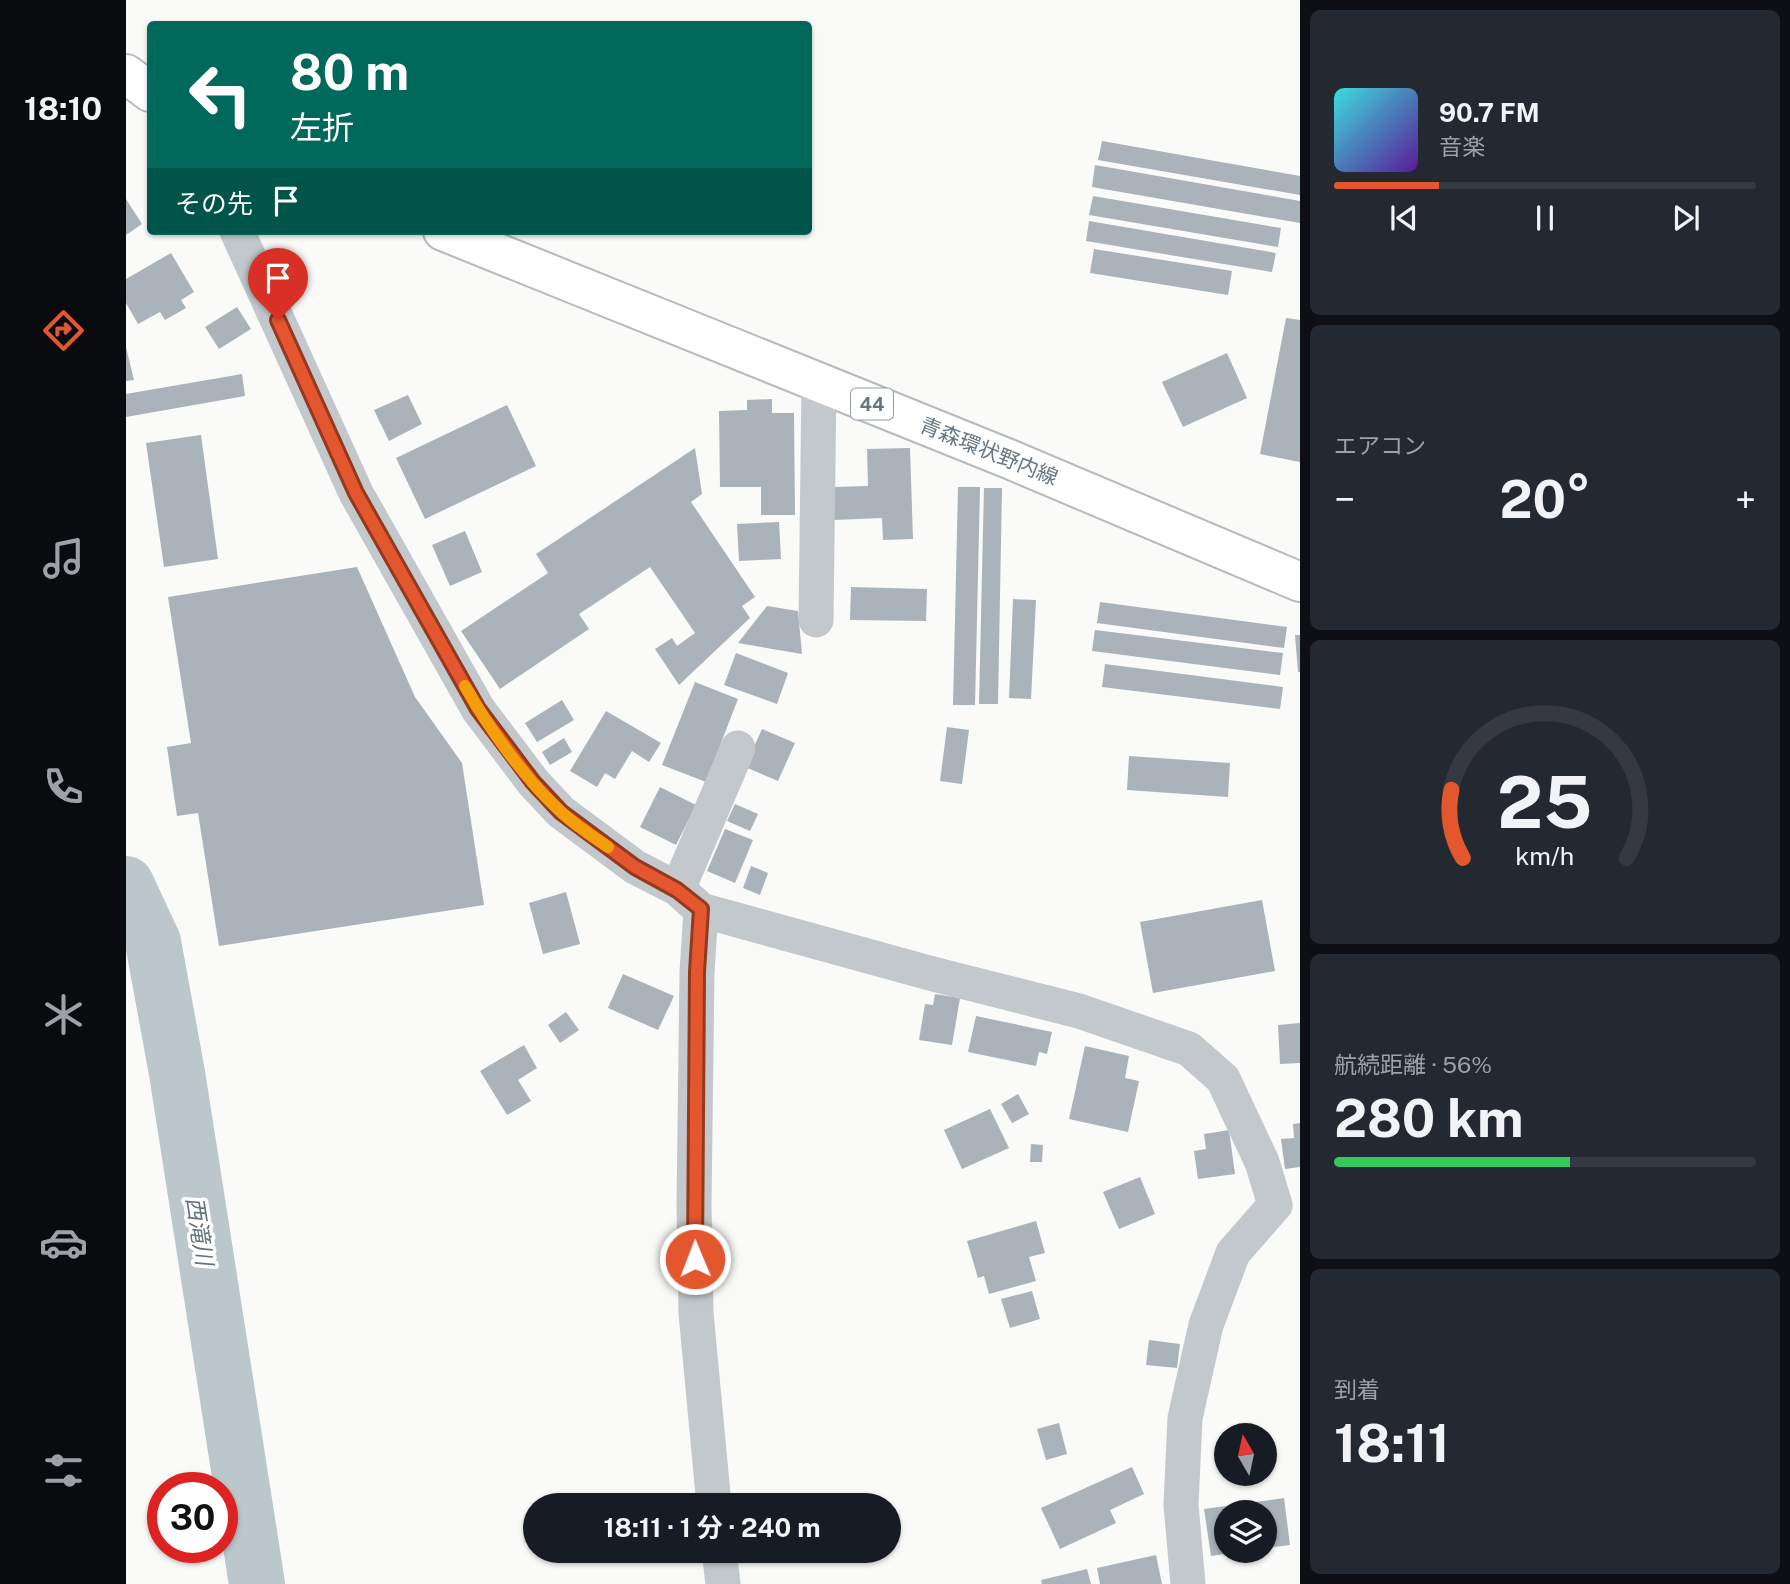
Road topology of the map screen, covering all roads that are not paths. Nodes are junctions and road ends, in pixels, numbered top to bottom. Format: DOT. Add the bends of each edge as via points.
graph roads {
  1 [pos="126,74"];
  2 [pos="147,90"];
  3 [pos="239,235"];
  4 [pos="453,235"];
  5 [pos="819,382"];
  6 [pos="1300,582"];
  7 [pos="816,620"];
  8 [pos="738,748"];
  9 [pos="689,900"];
  10 [pos="1288,1209"];
  11 [pos="713,1493"];
  12 [pos="721,1563"];
  13 [pos="723,1584"];
  14 [pos="1188,1584"];
  1 -- 2 [label="main road"];
  3 -- 9 [label="street" via="356,493 478,709 561,812"];
  4 -- 5 [label="main road, 青森環状野内線 / 44"];
  5 -- 6 [label="main road, 青森環状野内線 / 44"];
  5 -- 7 [label="street"];
  8 -- 9 [label="street"];
  9 -- 10 [label="street" via="933,974 1079,1011 1189,1049 1223,1079"];
  9 -- 11 [label="street" via="697,972 696,1312"];
  10 -- 14 [label="street" via="1233,1253 1206,1325 1185,1418 1181,1505"];
  12 -- 13 [label="street"];
}
